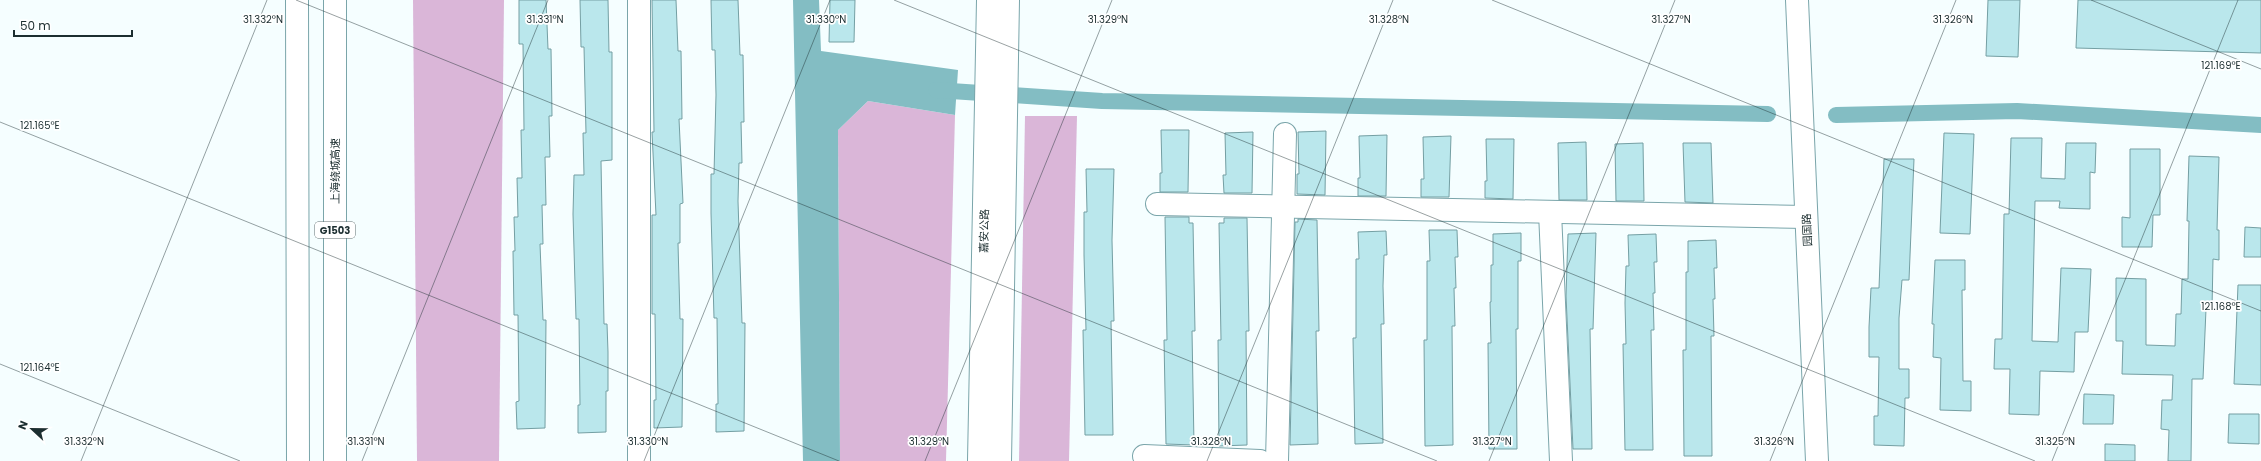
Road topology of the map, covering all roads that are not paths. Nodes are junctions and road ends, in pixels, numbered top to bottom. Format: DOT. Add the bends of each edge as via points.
graph roads {
  1 [pos="297,0"];
  2 [pos="335,0"];
  3 [pos="639,0"];
  4 [pos="988,0"];
  5 [pos="1008,0"];
  6 [pos="1797,0"];
  7 [pos="997,70"];
  8 [pos="996,124"];
  9 [pos="1285,134"];
  10 [pos="1157,204"];
  11 [pos="1283,206"];
  12 [pos="1550,212"];
  13 [pos="1806,217"];
  14 [pos="1144,456"];
  15 [pos="298,461"];
  16 [pos="335,461"];
  17 [pos="639,461"];
  18 [pos="979,461"];
  19 [pos="1000,461"];
  20 [pos="1260,461"];
  21 [pos="1277,461"];
  22 [pos="1561,461"];
  23 [pos="1817,461"];
  1 -- 15 [label="main road"];
  2 -- 16 [label="main road, 上海绕城高速 / G1503"];
  3 -- 17 [label="main road"];
  4 -- 7 [label="main road, 嘉安公路"];
  5 -- 7 [label="main road, 嘉安公路"];
  6 -- 13 [label="main road, 园国路"];
  7 -- 8 [label="main road, 嘉安公路"];
  8 -- 18 [label="main road, 嘉安公路"];
  8 -- 19 [label="main road, 嘉安公路"];
  9 -- 11 [label="main road"];
  10 -- 11 [label="main road"];
  11 -- 12 [label="main road"];
  11 -- 21 [label="main road"];
  12 -- 13 [label="main road"];
  12 -- 22 [label="main road"];
  13 -- 23 [label="main road, 园国路"];
  14 -- 20 [label="main road"];
}
